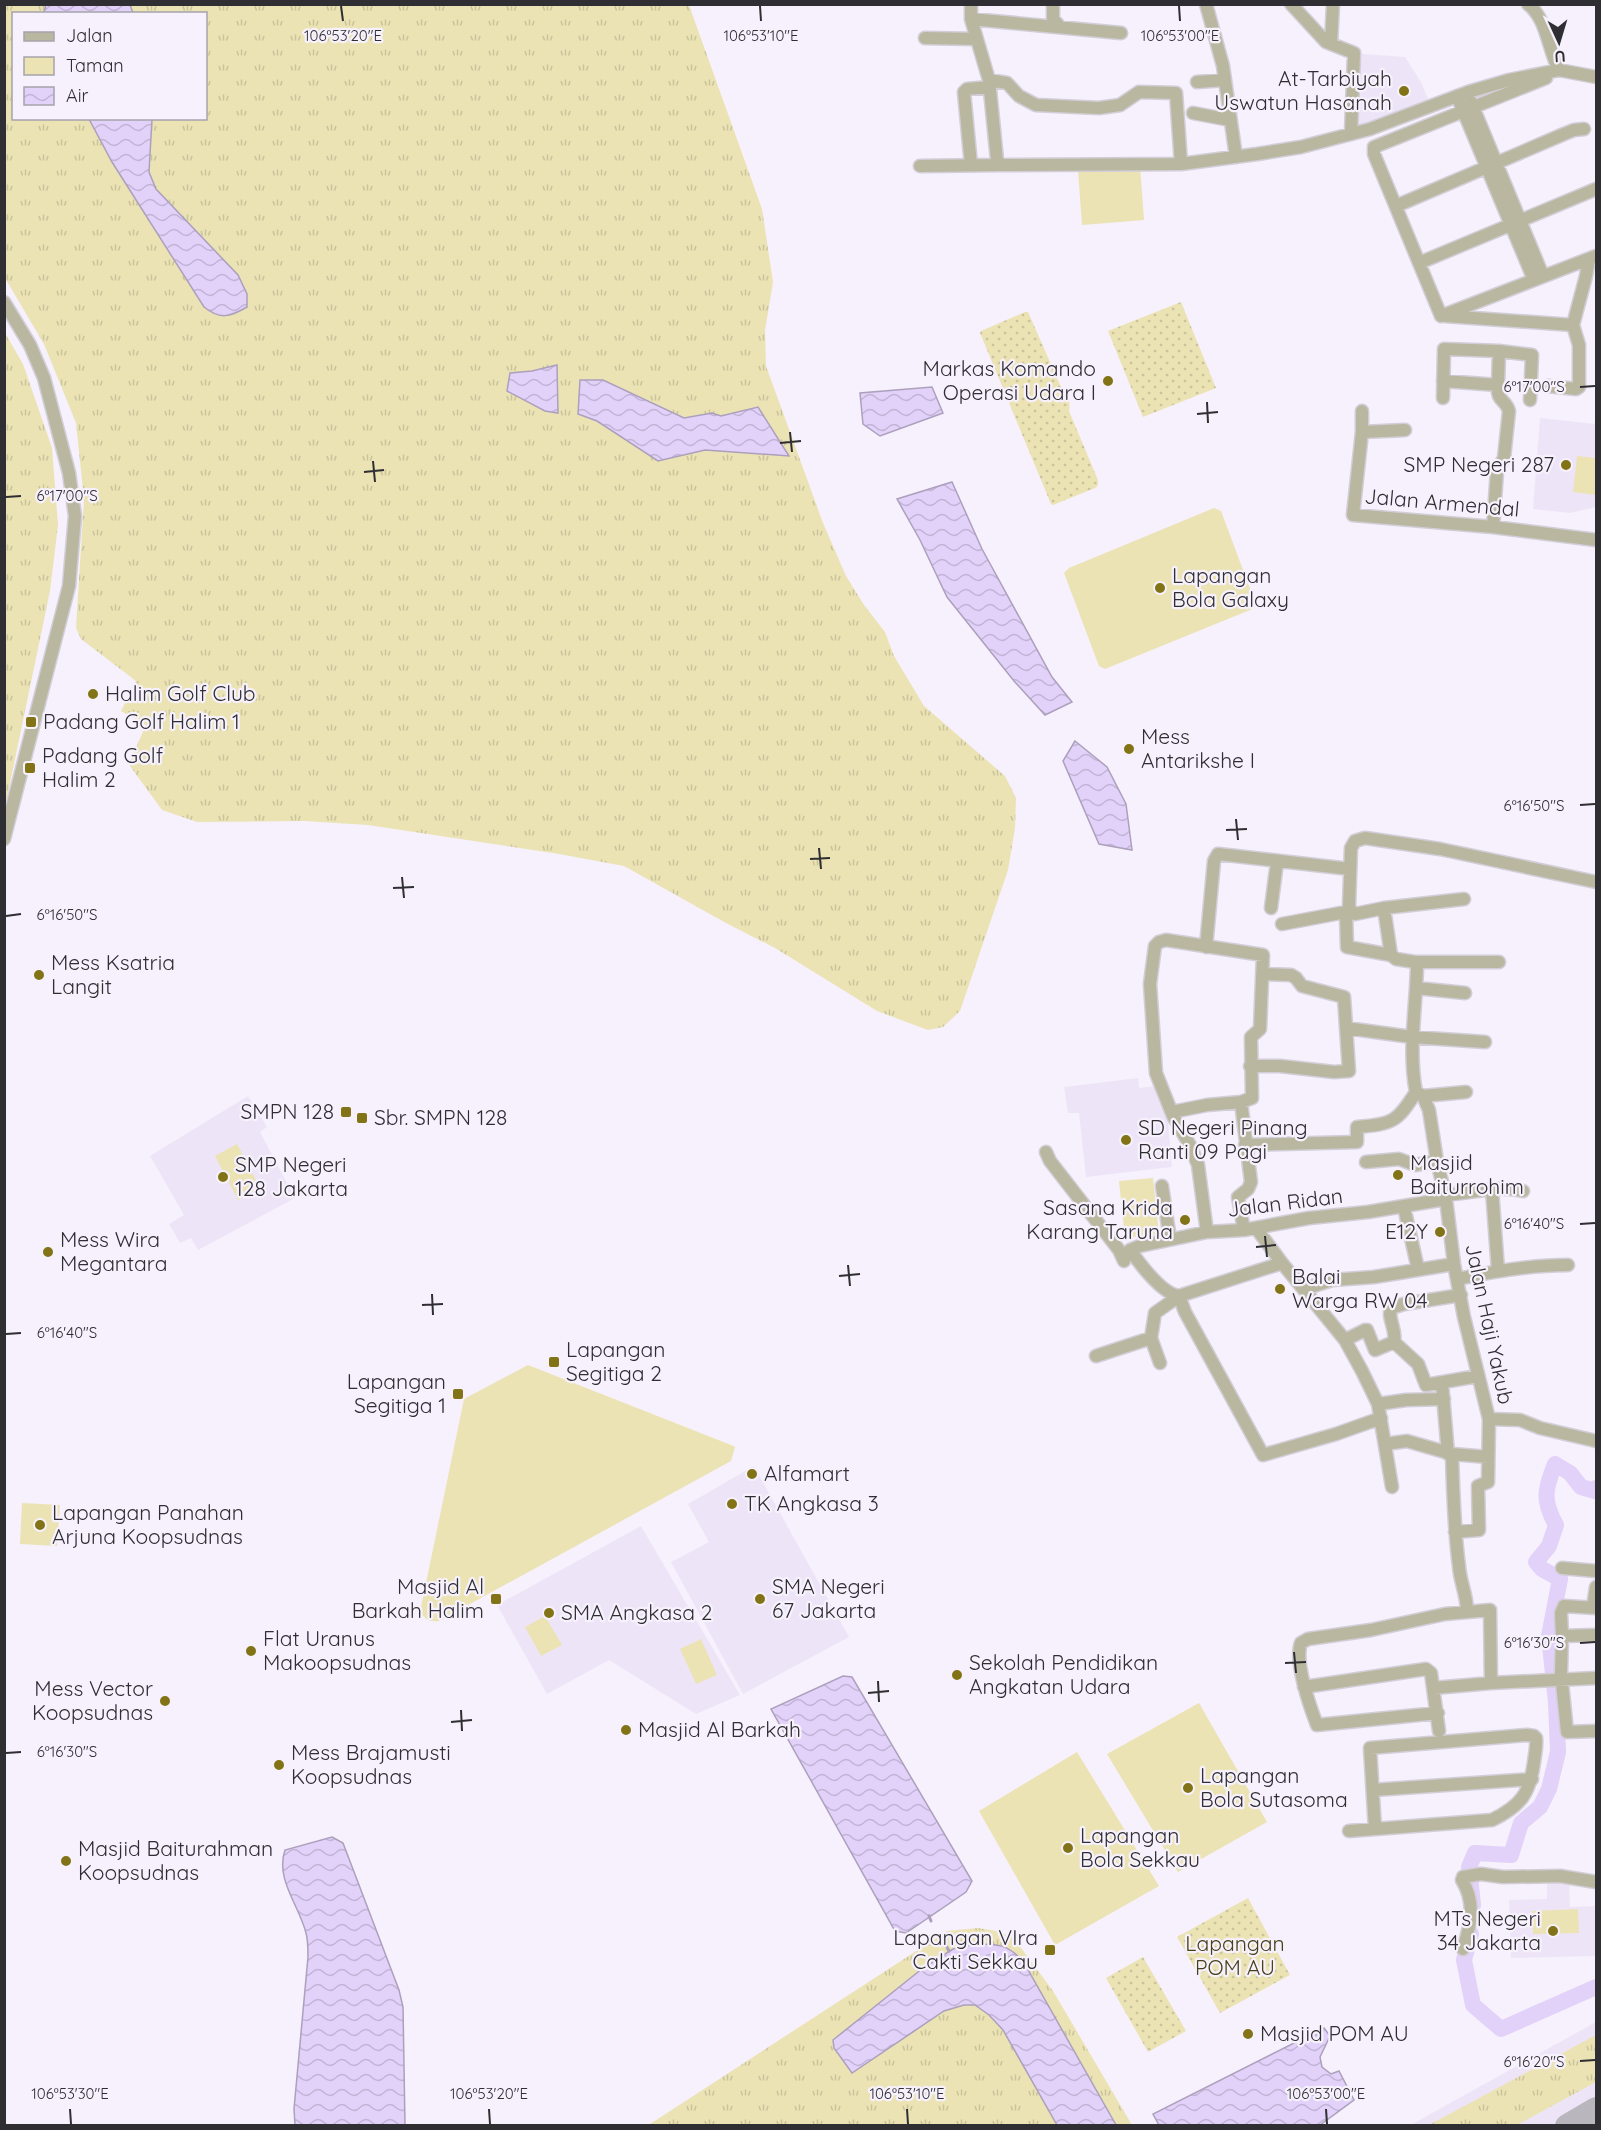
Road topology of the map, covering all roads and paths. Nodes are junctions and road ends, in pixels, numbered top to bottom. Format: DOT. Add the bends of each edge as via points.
graph roads {
  1 [pos="971,4"];
  2 [pos="1053,4"];
  3 [pos="1206,4"];
  4 [pos="1291,4"];
  5 [pos="1333,4"];
  6 [pos="1528,4"];
  7 [pos="971,19"];
  8 [pos="1060,27"];
  9 [pos="1121,33"];
  10 [pos="925,38"];
  11 [pos="976,39"];
  12 [pos="1331,44"];
  13 [pos="1554,67"];
  14 [pos="1593,77"];
  15 [pos="1225,80"];
  16 [pos="1197,81"];
  17 [pos="989,83"];
  18 [pos="1462,94"];
  19 [pos="1469,110"];
  20 [pos="1192,113"];
  21 [pos="1230,120"];
  22 [pos="1584,129"];
  23 [pos="1351,134"];
  24 [pos="1236,157"];
  25 [pos="1181,164"];
  26 [pos="971,165"];
  27 [pos="1003,165"];
  28 [pos="920,166"];
  29 [pos="1492,166"];
  30 [pos="1596,189"];
  31 [pos="1396,207"];
  32 [pos="1515,223"];
  33 [pos="1419,263"];
  34 [pos="1592,265"];
  35 [pos="1538,278"];
  36 [pos="4,302"];
  37 [pos="1479,302"];
  38 [pos="1440,316"];
  39 [pos="1478,319"];
  40 [pos="1573,325"];
  41 [pos="1499,351"];
  42 [pos="1443,381"];
  43 [pos="1498,385"];
  44 [pos="1548,386"];
  45 [pos="1443,398"];
  46 [pos="1530,400"];
  47 [pos="1362,411"];
  48 [pos="1405,430"];
  49 [pos="1362,432"];
  50 [pos="1493,527"];
  51 [pos="1596,540"];
  52 [pos="4,839"];
  53 [pos="1277,862"];
  54 [pos="1350,869"];
  55 [pos="1596,882"];
  56 [pos="1464,899"];
  57 [pos="1271,908"];
  58 [pos="1384,908"];
  59 [pos="1349,912"];
  60 [pos="1282,924"];
  61 [pos="1206,947"];
  62 [pos="1391,955"];
  63 [pos="1415,962"];
  64 [pos="1499,962"];
  65 [pos="1264,974"];
  66 [pos="1416,988"];
  67 [pos="1466,993"];
  68 [pos="1346,1028"];
  69 [pos="1412,1037"];
  70 [pos="1485,1042"];
  71 [pos="1250,1065"];
  72 [pos="1466,1092"];
  73 [pos="1420,1094"];
  74 [pos="1241,1102"];
  75 [pos="1172,1112"];
  76 [pos="1245,1145"];
  77 [pos="1046,1152"];
  78 [pos="1437,1161"];
  79 [pos="1366,1162"];
  80 [pos="1162,1186"];
  81 [pos="1492,1190"];
  82 [pos="1523,1191"];
  83 [pos="1446,1197"];
  84 [pos="1404,1207"];
  85 [pos="1250,1229"];
  86 [pos="1207,1232"];
  87 [pos="1170,1239"];
  88 [pos="1127,1256"];
  89 [pos="1282,1263"];
  90 [pos="1454,1264"];
  91 [pos="1568,1265"];
  92 [pos="1418,1269"];
  93 [pos="1498,1270"];
  94 [pos="1458,1279"];
  95 [pos="1304,1289"];
  96 [pos="1461,1295"];
  97 [pos="1179,1296"];
  98 [pos="1151,1338"];
  99 [pos="1345,1340"];
  100 [pos="1394,1342"];
  101 [pos="1096,1356"];
  102 [pos="1160,1363"];
  103 [pos="1478,1376"];
  104 [pos="1442,1383"];
  105 [pos="1444,1399"];
  106 [pos="1378,1404"];
  107 [pos="1380,1418"];
  108 [pos="1489,1419"];
  109 [pos="1595,1440"];
  110 [pos="1385,1444"];
  111 [pos="1450,1454"];
  112 [pos="1488,1457"];
  113 [pos="1392,1487"];
  114 [pos="1455,1532"];
  115 [pos="1562,1568"];
  116 [pos="1596,1570"];
  117 [pos="1596,1587"];
  118 [pos="1595,1607"];
  119 [pos="1467,1608"];
  120 [pos="1596,1635"];
  121 [pos="1562,1636"];
  122 [pos="1596,1678"];
  123 [pos="1561,1680"];
  124 [pos="1491,1683"];
  125 [pos="1304,1687"];
  126 [pos="1434,1688"];
  127 [pos="1438,1713"];
  128 [pos="1439,1731"];
  129 [pos="1596,1731"];
  130 [pos="1532,1779"];
  131 [pos="1373,1790"];
  132 [pos="1375,1829"];
  133 [pos="1349,1831"];
  134 [pos="1596,1882"];
  135 [pos="1463,1949"];
  1 -- 7 [label="street"];
  2 -- 8 [label="street" via="1053,19"];
  3 -- 15 [label="street"];
  4 -- 12 [label="street"];
  5 -- 12 [label="street"];
  6 -- 13 [label="street" via="1539,14"];
  7 -- 8 [label="street"];
  7 -- 11 [label="street"];
  8 -- 9 [label="street"];
  10 -- 11 [label="street"];
  11 -- 17 [label="street"];
  12 -- 23 [label="street" via="1354,52"];
  13 -- 14 [label="street"];
  13 -- 18 [label="street"];
  14 -- 19 [label="street" via="1586,82 1552,76"];
  15 -- 16 [label="street"];
  15 -- 21 [label="street"];
  17 -- 25 [label="street" via="1007,82 1019,96 1036,105 1110,107 1139,92 1176,93"];
  17 -- 26 [label="street" via="964,92"];
  17 -- 27 [label="street" via="997,160"];
  18 -- 19 [label="street"];
  18 -- 23 [label="street"];
  19 -- 29 [label="street"];
  19 -- 31 [label="street" via="1377,145 1374,150"];
  20 -- 21 [label="street"];
  21 -- 24 [label="street"];
  22 -- 29 [label="street"];
  23 -- 24 [label="street"];
  24 -- 25 [label="street"];
  25 -- 27 [label="street"];
  26 -- 27 [label="street"];
  26 -- 28 [label="street"];
  29 -- 31 [label="street"];
  29 -- 32 [label="street"];
  30 -- 32 [label="street"];
  31 -- 33 [label="street"];
  32 -- 33 [label="street"];
  32 -- 35 [label="street"];
  33 -- 38 [label="street"];
  34 -- 35 [label="street"];
  34 -- 40 [label="street"];
  35 -- 37 [label="street"];
  36 -- 52 [label="street" via="44,378 69,473 75,520 69,586"];
  37 -- 38 [label="street"];
  37 -- 39 [label="street"];
  38 -- 39 [label="street"];
  39 -- 40 [label="street"];
  40 -- 44 [label="street" via="1579,345 1579,387"];
  41 -- 42 [label="street" via="1444,349"];
  41 -- 43 [label="street"];
  41 -- 46 [label="street" via="1532,355"];
  42 -- 43 [label="street"];
  42 -- 45 [label="street"];
  43 -- 50 [label="street" via="1499,399 1509,411 1504,458 1497,471"];
  47 -- 49 [label="street, Jalan Armendal"];
  48 -- 49 [label="street"];
  49 -- 50 [label="street, Jalan Armendal" via="1353,515"];
  50 -- 51 [label="street, Jalan Armendal"];
  53 -- 54 [label="street"];
  53 -- 57 [label="street"];
  53 -- 61 [label="street" via="1218,854 1214,861"];
  54 -- 55 [label="street" via="1352,844 1360,839 1440,849"];
  54 -- 59 [label="street"];
  56 -- 58 [label="street"];
  58 -- 59 [label="street"];
  58 -- 62 [label="street"];
  59 -- 60 [label="street"];
  59 -- 62 [label="street" via="1347,947"];
  61 -- 65 [label="street" via="1263,953"];
  61 -- 75 [label="street" via="1166,940 1155,946 1150,984 1156,1072"];
  62 -- 63 [label="street"];
  63 -- 64 [label="street"];
  63 -- 66 [label="street, Jalan Haji Yakub"];
  65 -- 68 [label="street" via="1291,975 1302,986 1344,997"];
  65 -- 71 [label="street" via="1260,1029 1251,1037"];
  66 -- 67 [label="street"];
  66 -- 69 [label="street, Jalan Haji Yakub"];
  68 -- 69 [label="street"];
  68 -- 71 [label="street" via="1349,1071"];
  69 -- 70 [label="street"];
  69 -- 73 [label="street, Jalan Haji Yakub" via="1413,1067"];
  71 -- 74 [label="street" via="1252,1098"];
  72 -- 73 [label="street"];
  73 -- 76 [label="street" via="1393,1120 1357,1127 1357,1142"];
  73 -- 78 [label="street, Jalan Haji Yakub" via="1429,1110"];
  74 -- 75 [label="street"];
  74 -- 76 [label="street"];
  75 -- 86 [label="street" via="1198,1165"];
  76 -- 85 [label="street" via="1251,1185 1238,1198"];
  77 -- 88 [label="street"];
  78 -- 79 [label="street" via="1415,1165 1399,1159"];
  78 -- 83 [label="street, Jalan Haji Yakub"];
  80 -- 87 [label="street"];
  81 -- 82 [label="street, Jalan Ridan"];
  81 -- 83 [label="street, Jalan Ridan"];
  81 -- 93 [label="street"];
  83 -- 84 [label="street, Jalan Ridan"];
  83 -- 90 [label="street, Jalan Haji Yakub"];
  84 -- 85 [label="street, Jalan Ridan"];
  84 -- 92 [label="street"];
  85 -- 86 [label="street, Jalan Ridan"];
  85 -- 89 [label="street"];
  86 -- 87 [label="street, Jalan Ridan"];
  87 -- 88 [label="street, Jalan Ridan"];
  88 -- 97 [label="street"];
  89 -- 95 [label="street"];
  89 -- 97 [label="street"];
  90 -- 92 [label="street"];
  90 -- 94 [label="street, Jalan Haji Yakub"];
  91 -- 93 [label="street"];
  92 -- 95 [label="street" via="1332,1280"];
  93 -- 94 [label="street"];
  94 -- 96 [label="street, Jalan Haji Yakub"];
  95 -- 99 [label="street"];
  96 -- 100 [label="street" via="1391,1308"];
  96 -- 103 [label="street, Jalan Haji Yakub"];
  97 -- 98 [label="street" via="1155,1313"];
  97 -- 107 [label="street" via="1263,1455"];
  98 -- 101 [label="street"];
  98 -- 102 [label="street"];
  99 -- 100 [label="street" via="1365,1330 1375,1350"];
  99 -- 106 [label="street"];
  100 -- 104 [label="street" via="1418,1364 1425,1384"];
  103 -- 104 [label="street"];
  103 -- 108 [label="street, Jalan Haji Yakub"];
  104 -- 105 [label="street"];
  105 -- 106 [label="street"];
  105 -- 111 [label="street"];
  106 -- 107 [label="street"];
  107 -- 110 [label="street"];
  108 -- 109 [label="street" via="1520,1420"];
  108 -- 112 [label="street, Jalan Haji Yakub"];
  110 -- 111 [label="street" via="1407,1441"];
  110 -- 113 [label="street"];
  111 -- 112 [label="street"];
  111 -- 114 [label="street"];
  112 -- 114 [label="street, Jalan Haji Yakub" via="1488,1482 1478,1486 1479,1530"];
  114 -- 119 [label="street"];
  115 -- 116 [label="street"];
  117 -- 118 [label="street"];
  118 -- 121 [label="street" via="1564,1606"];
  119 -- 124 [label="street" via="1490,1610"];
  119 -- 125 [label="street" via="1301,1643 1298,1651"];
  120 -- 121 [label="street"];
  121 -- 123 [label="street"];
  122 -- 123 [label="street"];
  123 -- 124 [label="street"];
  123 -- 129 [label="street" via="1567,1732"];
  124 -- 126 [label="street"];
  125 -- 126 [label="street" via="1426,1669 1431,1673"];
  125 -- 127 [label="street" via="1320,1726"];
  126 -- 127 [label="street"];
  127 -- 128 [label="street"];
  130 -- 131 [label="street"];
  130 -- 131 [label="street" via="1537,1740 1534,1736 1370,1748"];
  130 -- 132 [label="street" via="1521,1801 1492,1820"];
  131 -- 132 [label="street"];
  132 -- 133 [label="street"];
  134 -- 135 [label="street" via="1560,1876 1463,1877 1472,1917"];
}
